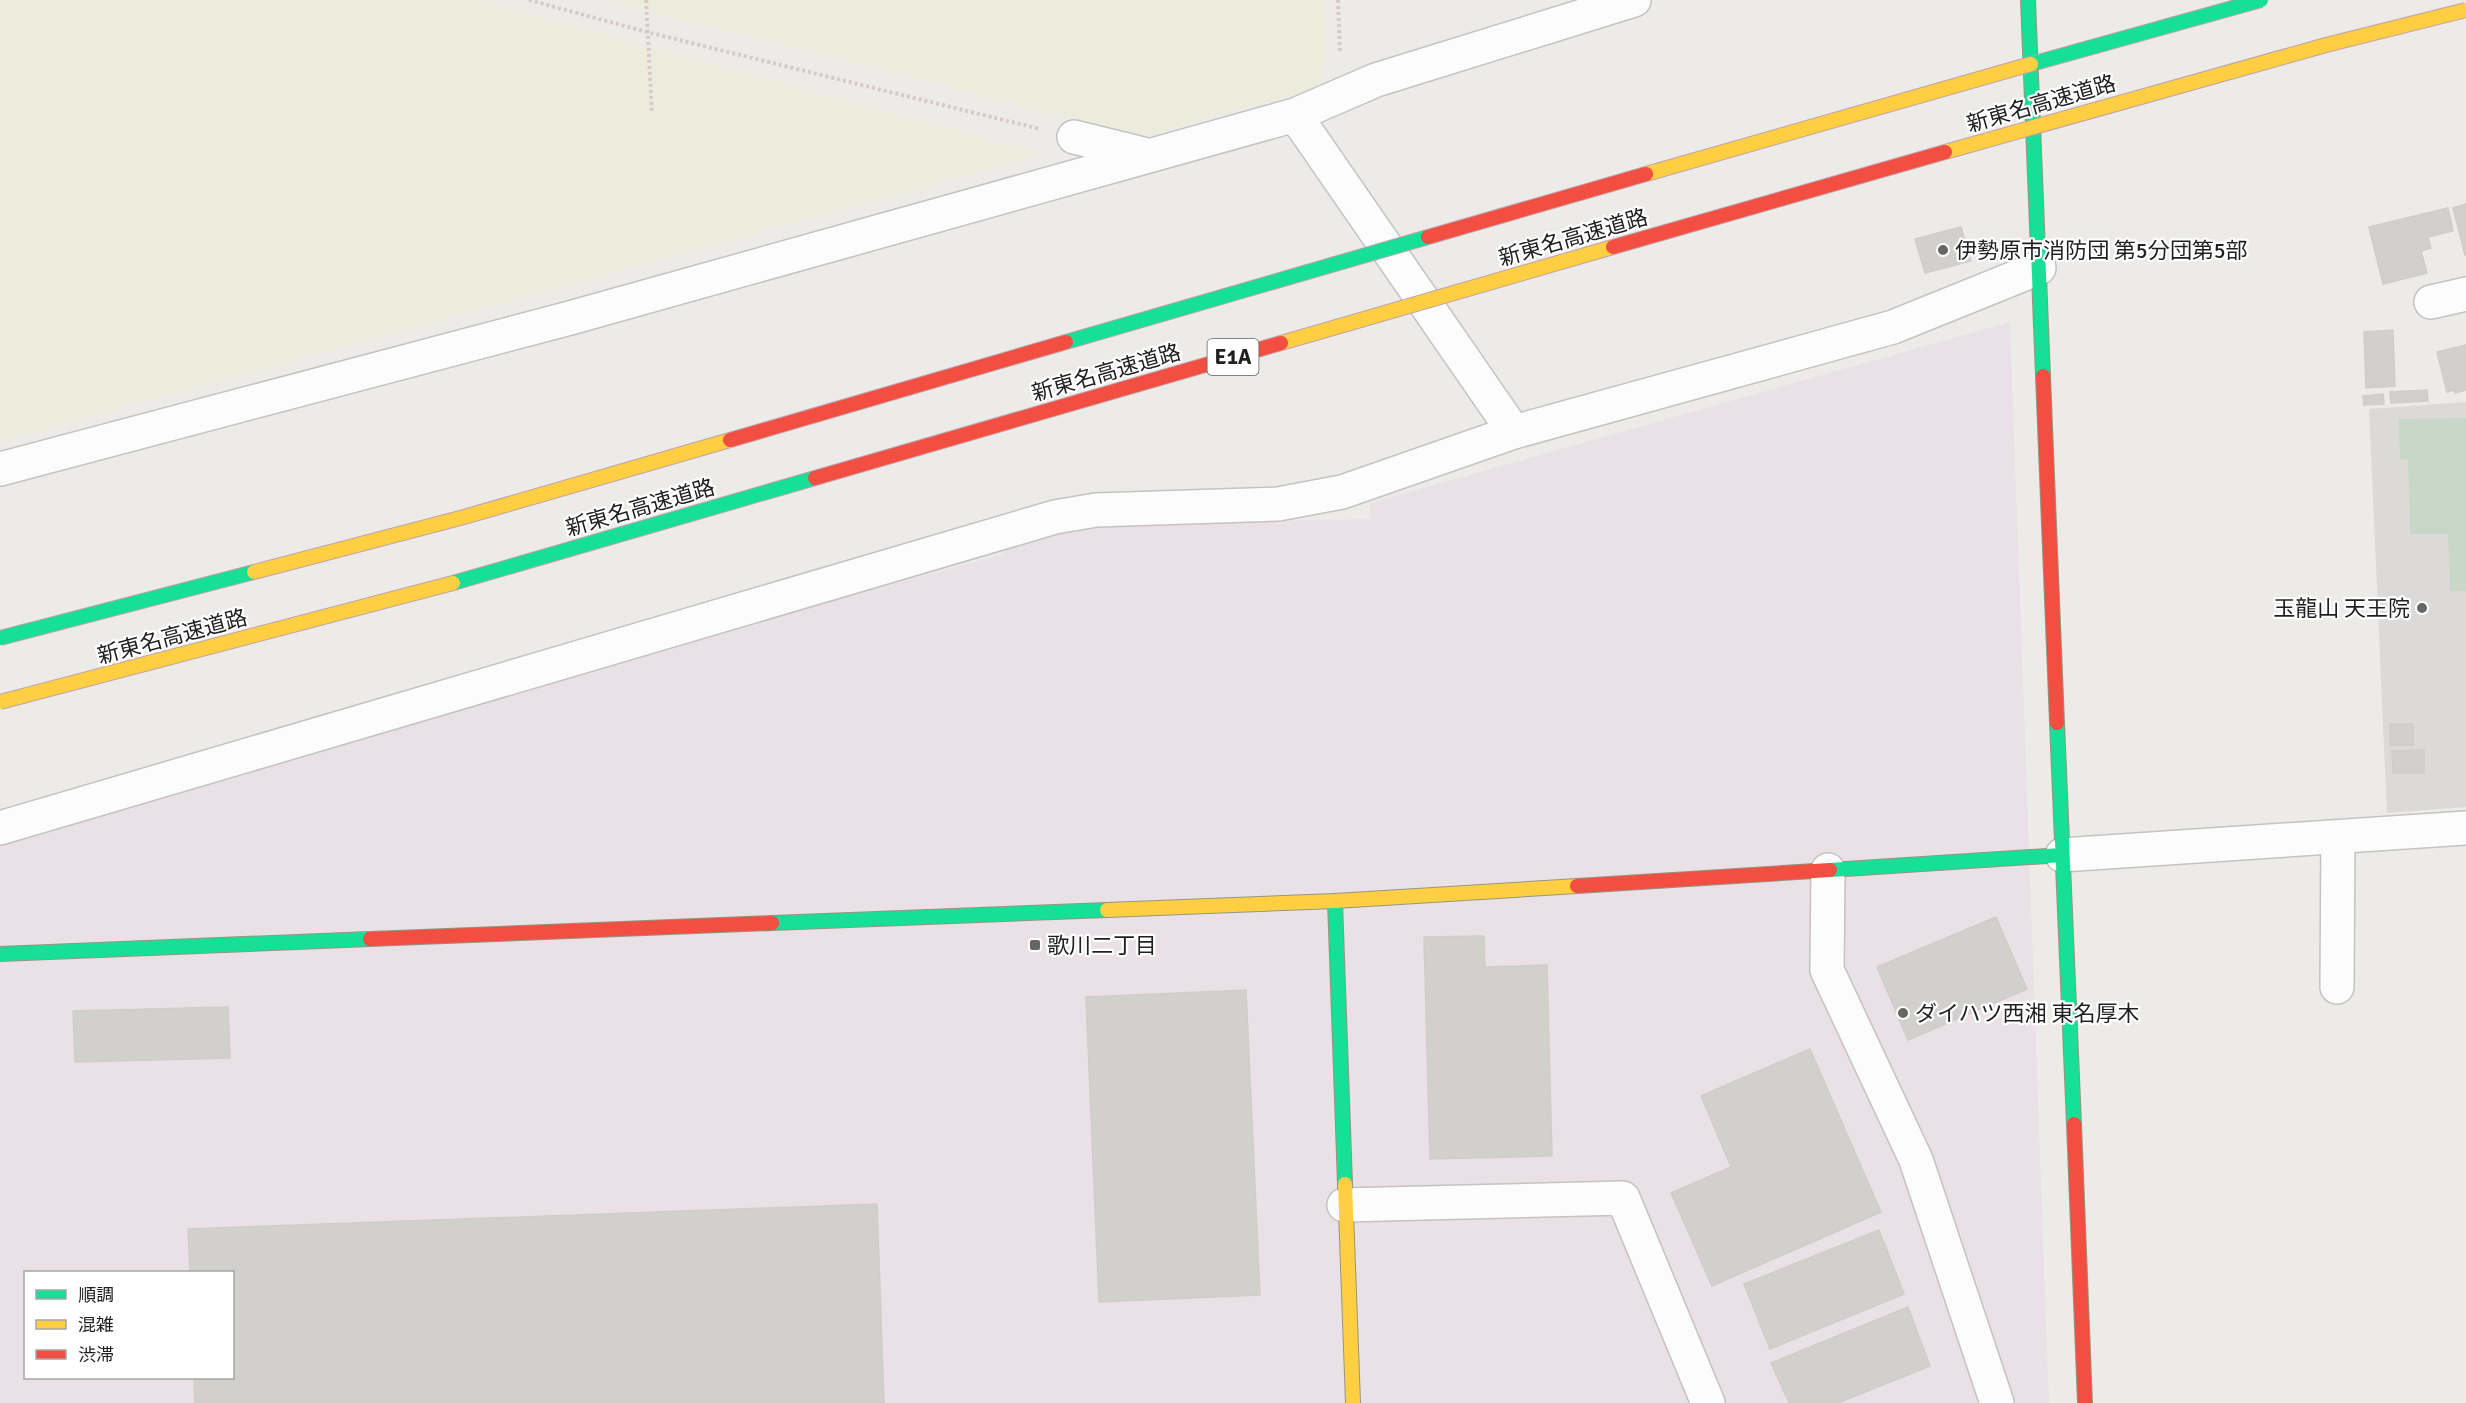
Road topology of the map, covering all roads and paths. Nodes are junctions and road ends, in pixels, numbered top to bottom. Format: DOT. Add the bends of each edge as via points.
graph roads {
  1 [pos="529,0"];
  2 [pos="646,0"];
  3 [pos="1338,0"];
  4 [pos="1634,0"];
  5 [pos="2028,0"];
  6 [pos="2261,0"];
  7 [pos="2466,10"];
  8 [pos="647,32"];
  9 [pos="1341,94"];
  10 [pos="652,112"];
  11 [pos="1295,115"];
  12 [pos="1074,137"];
  13 [pos="1148,155"];
  14 [pos="2039,268"];
  15 [pos="1514,432"];
  16 [pos="0,469"];
  17 [pos="0,638"];
  18 [pos="0,702"];
  19 [pos="0,828"];
  20 [pos="2466,828"];
  21 [pos="2338,837"];
  22 [pos="2062,855"];
  23 [pos="1828,870"];
  24 [pos="1335,901"];
  25 [pos="0,954"];
  26 [pos="2337,987"];
  27 [pos="1344,1205"];
  28 [pos="1353,1403"];
  29 [pos="1708,1403"];
  30 [pos="1996,1403"];
  31 [pos="2085,1403"];
  1 -- 8 [label="path"];
  2 -- 8 [label="path"];
  3 -- 9 [label="path"];
  4 -- 9 [label="street"];
  5 -- 14 [label="main road"];
  6 -- 17 [label="main road, 新東名高速道路, bridge" via="464,517"];
  7 -- 18 [label="main road, 新東名高速道路 / E1A, bridge" via="1936,154 445,585"];
  8 -- 10 [label="path"];
  8 -- 12 [label="path"];
  9 -- 11 [label="street"];
  11 -- 13 [label="street"];
  11 -- 15 [label="street"];
  12 -- 13 [label="street"];
  13 -- 16 [label="street" via="570,318"];
  14 -- 15 [label="street" via="1893,327"];
  14 -- 22 [label="main road"];
  15 -- 19 [label="street" via="1342,492 1289,502 1096,510 1055,517"];
  20 -- 21 [label="street"];
  21 -- 22 [label="street"];
  21 -- 26 [label="street"];
  22 -- 23 [label="main road"];
  22 -- 31 [label="main road"];
  23 -- 24 [label="main road"];
  23 -- 30 [label="street" via="1827,970 1916,1160"];
  24 -- 25 [label="main road"];
  24 -- 27 [label="main road"];
  27 -- 28 [label="main road"];
  27 -- 29 [label="street" via="1623,1198"];
}
